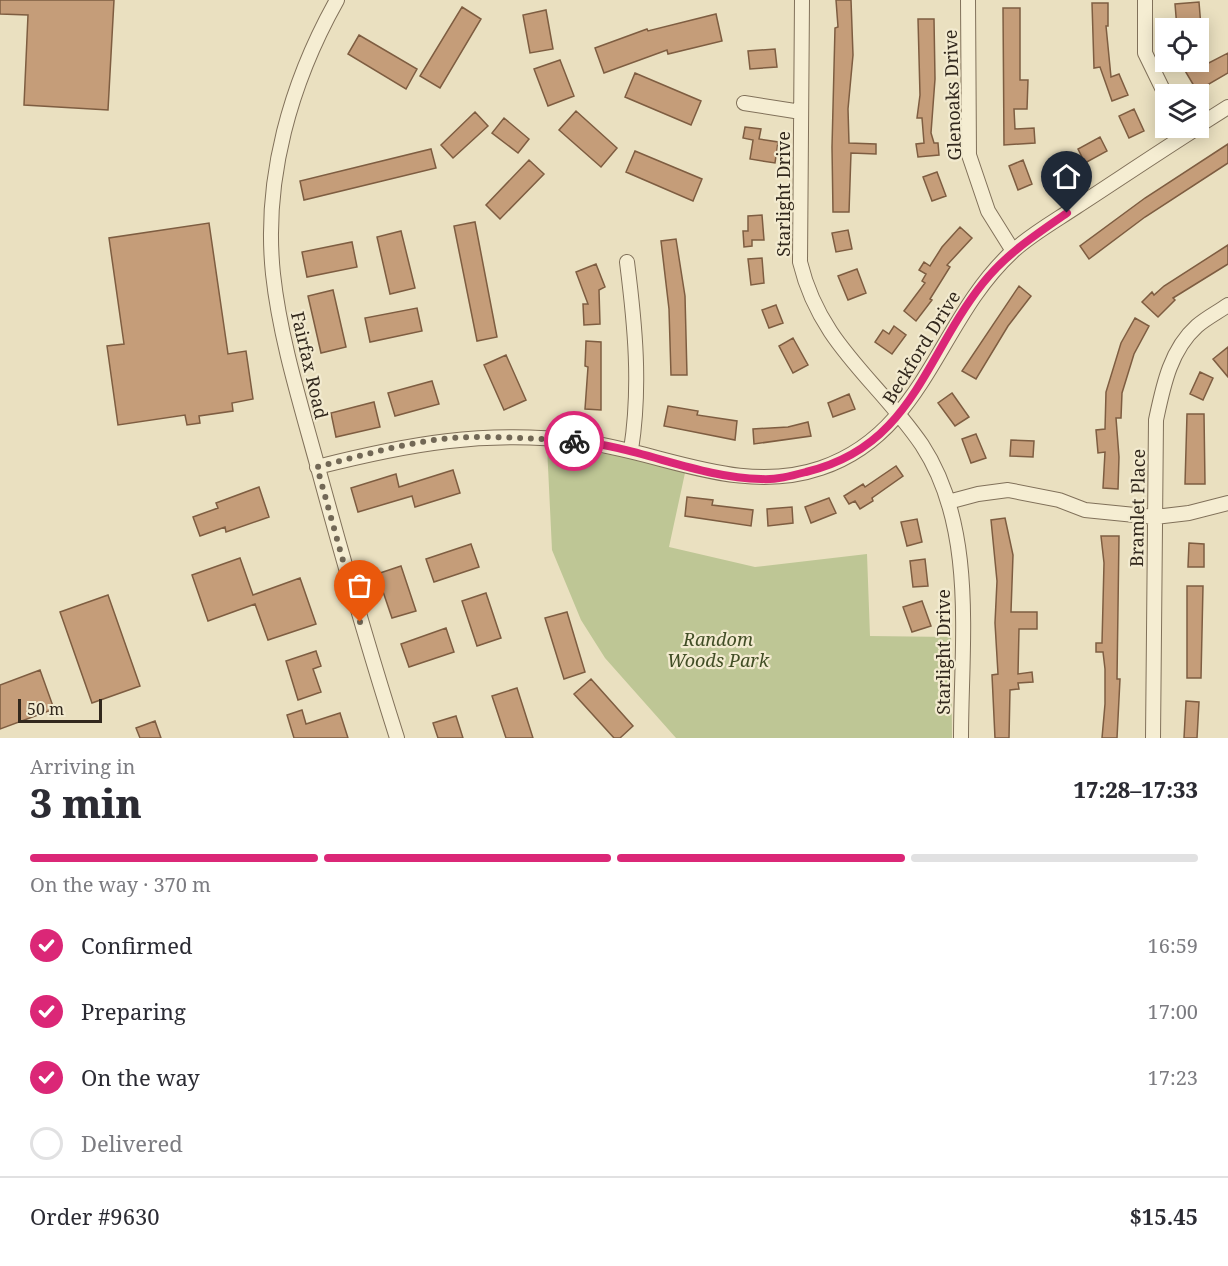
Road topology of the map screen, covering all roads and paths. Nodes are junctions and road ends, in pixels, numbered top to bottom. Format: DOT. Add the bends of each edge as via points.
graph roads {
  1 [pos="337,0"];
  2 [pos="802,0"];
  3 [pos="968,0"];
  4 [pos="1145,0"];
  5 [pos="1160,84"];
  6 [pos="744,103"];
  7 [pos="1228,107"];
  8 [pos="801,112"];
  9 [pos="1209,119"];
  10 [pos="1180,138"];
  11 [pos="1013,250"];
  12 [pos="627,262"];
  13 [pos="1228,305"];
  14 [pos="898,417"];
  15 [pos="631,450"];
  16 [pos="317,467"];
  17 [pos="948,502"];
  18 [pos="1228,503"];
  19 [pos="1155,516"];
  20 [pos="397,738"];
  21 [pos="961,738"];
  22 [pos="1153,738"];
  1 -- 16 [label="street, Fairfax Road" via="295,91 280,149 272,204 276,295"];
  2 -- 8 [label="street, Starlight Drive"];
  3 -- 11 [label="street, Glenoaks Drive" via="969,155 988,211"];
  4 -- 5 [label="street" via="1145,53"];
  6 -- 8 [label="street"];
  7 -- 9 [label="street, Beckford Drive"];
  8 -- 14 [label="street, Starlight Drive" via="800,262 807,290 835,340"];
  10 -- 11 [label="street, Beckford Drive"];
  11 -- 14 [label="street, Beckford Drive" via="983,283"];
  12 -- 15 [label="street" via="637,359"];
  13 -- 19 [label="street, Bramlet Place" via="1196,327 1176,353 1164,382 1156,420"];
  14 -- 15 [label="street, Beckford Drive" via="851,456 820,469 762,480 735,477"];
  14 -- 17 [label="street, Starlight Drive" via="922,446"];
  15 -- 16 [label="street, Beckford Drive" via="577,441 476,437 409,445"];
  16 -- 20 [label="street, Fairfax Road"];
  17 -- 19 [label="street" via="1008,490 1059,500 1085,510"];
  17 -- 21 [label="street, Starlight Drive" via="962,571"];
  18 -- 19 [label="street" via="1189,513"];
  19 -- 22 [label="street, Bramlet Place"];
}
